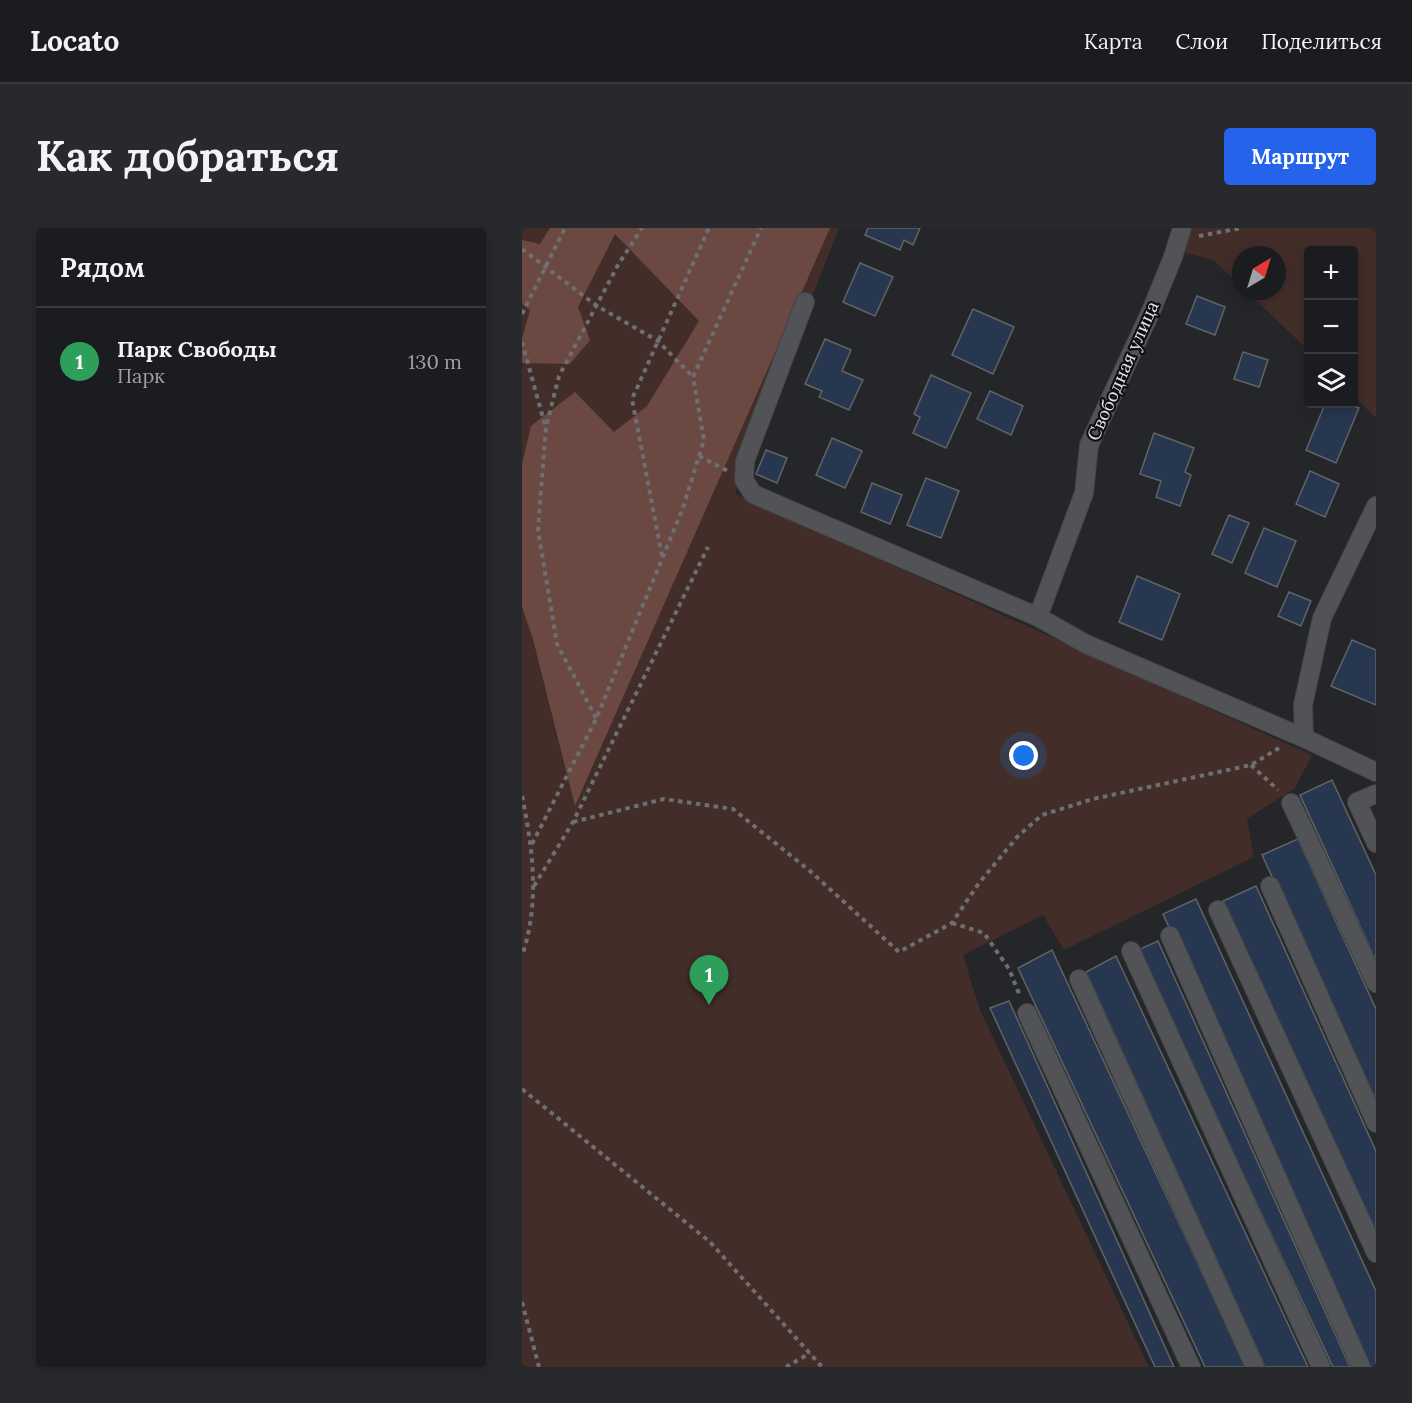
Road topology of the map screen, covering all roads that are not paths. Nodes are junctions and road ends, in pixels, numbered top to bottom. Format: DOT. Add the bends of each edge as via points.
graph roads {
  1 [pos="1188,230"];
  2 [pos="805,303"];
  3 [pos="1376,506"];
  4 [pos="1038,617"];
  5 [pos="1304,738"];
  6 [pos="1376,772"];
  7 [pos="1376,794"];
  8 [pos="1291,803"];
  9 [pos="1376,843"];
  10 [pos="1269,886"];
  11 [pos="1218,910"];
  12 [pos="1170,936"];
  13 [pos="1131,951"];
  14 [pos="1079,980"];
  15 [pos="1376,983"];
  16 [pos="1027,1013"];
  17 [pos="1376,1123"];
  18 [pos="1376,1253"];
  19 [pos="1191,1367"];
  20 [pos="1255,1367"];
  21 [pos="1321,1367"];
  22 [pos="1361,1367"];
  1 -- 4 [label="street, Свободная улица" via="1089,445 1084,493"];
  2 -- 4 [label="street" via="745,461 744,480 753,494"];
  3 -- 5 [label="street" via="1322,618 1303,705"];
  4 -- 5 [label="street" via="1086,644"];
  5 -- 6 [label="street"];
  7 -- 9 [label="street" via="1357,802"];
  8 -- 15 [label="street"];
  10 -- 17 [label="street"];
  11 -- 18 [label="street"];
  12 -- 22 [label="street"];
  13 -- 21 [label="street"];
  14 -- 20 [label="street"];
  16 -- 19 [label="street"];
}
